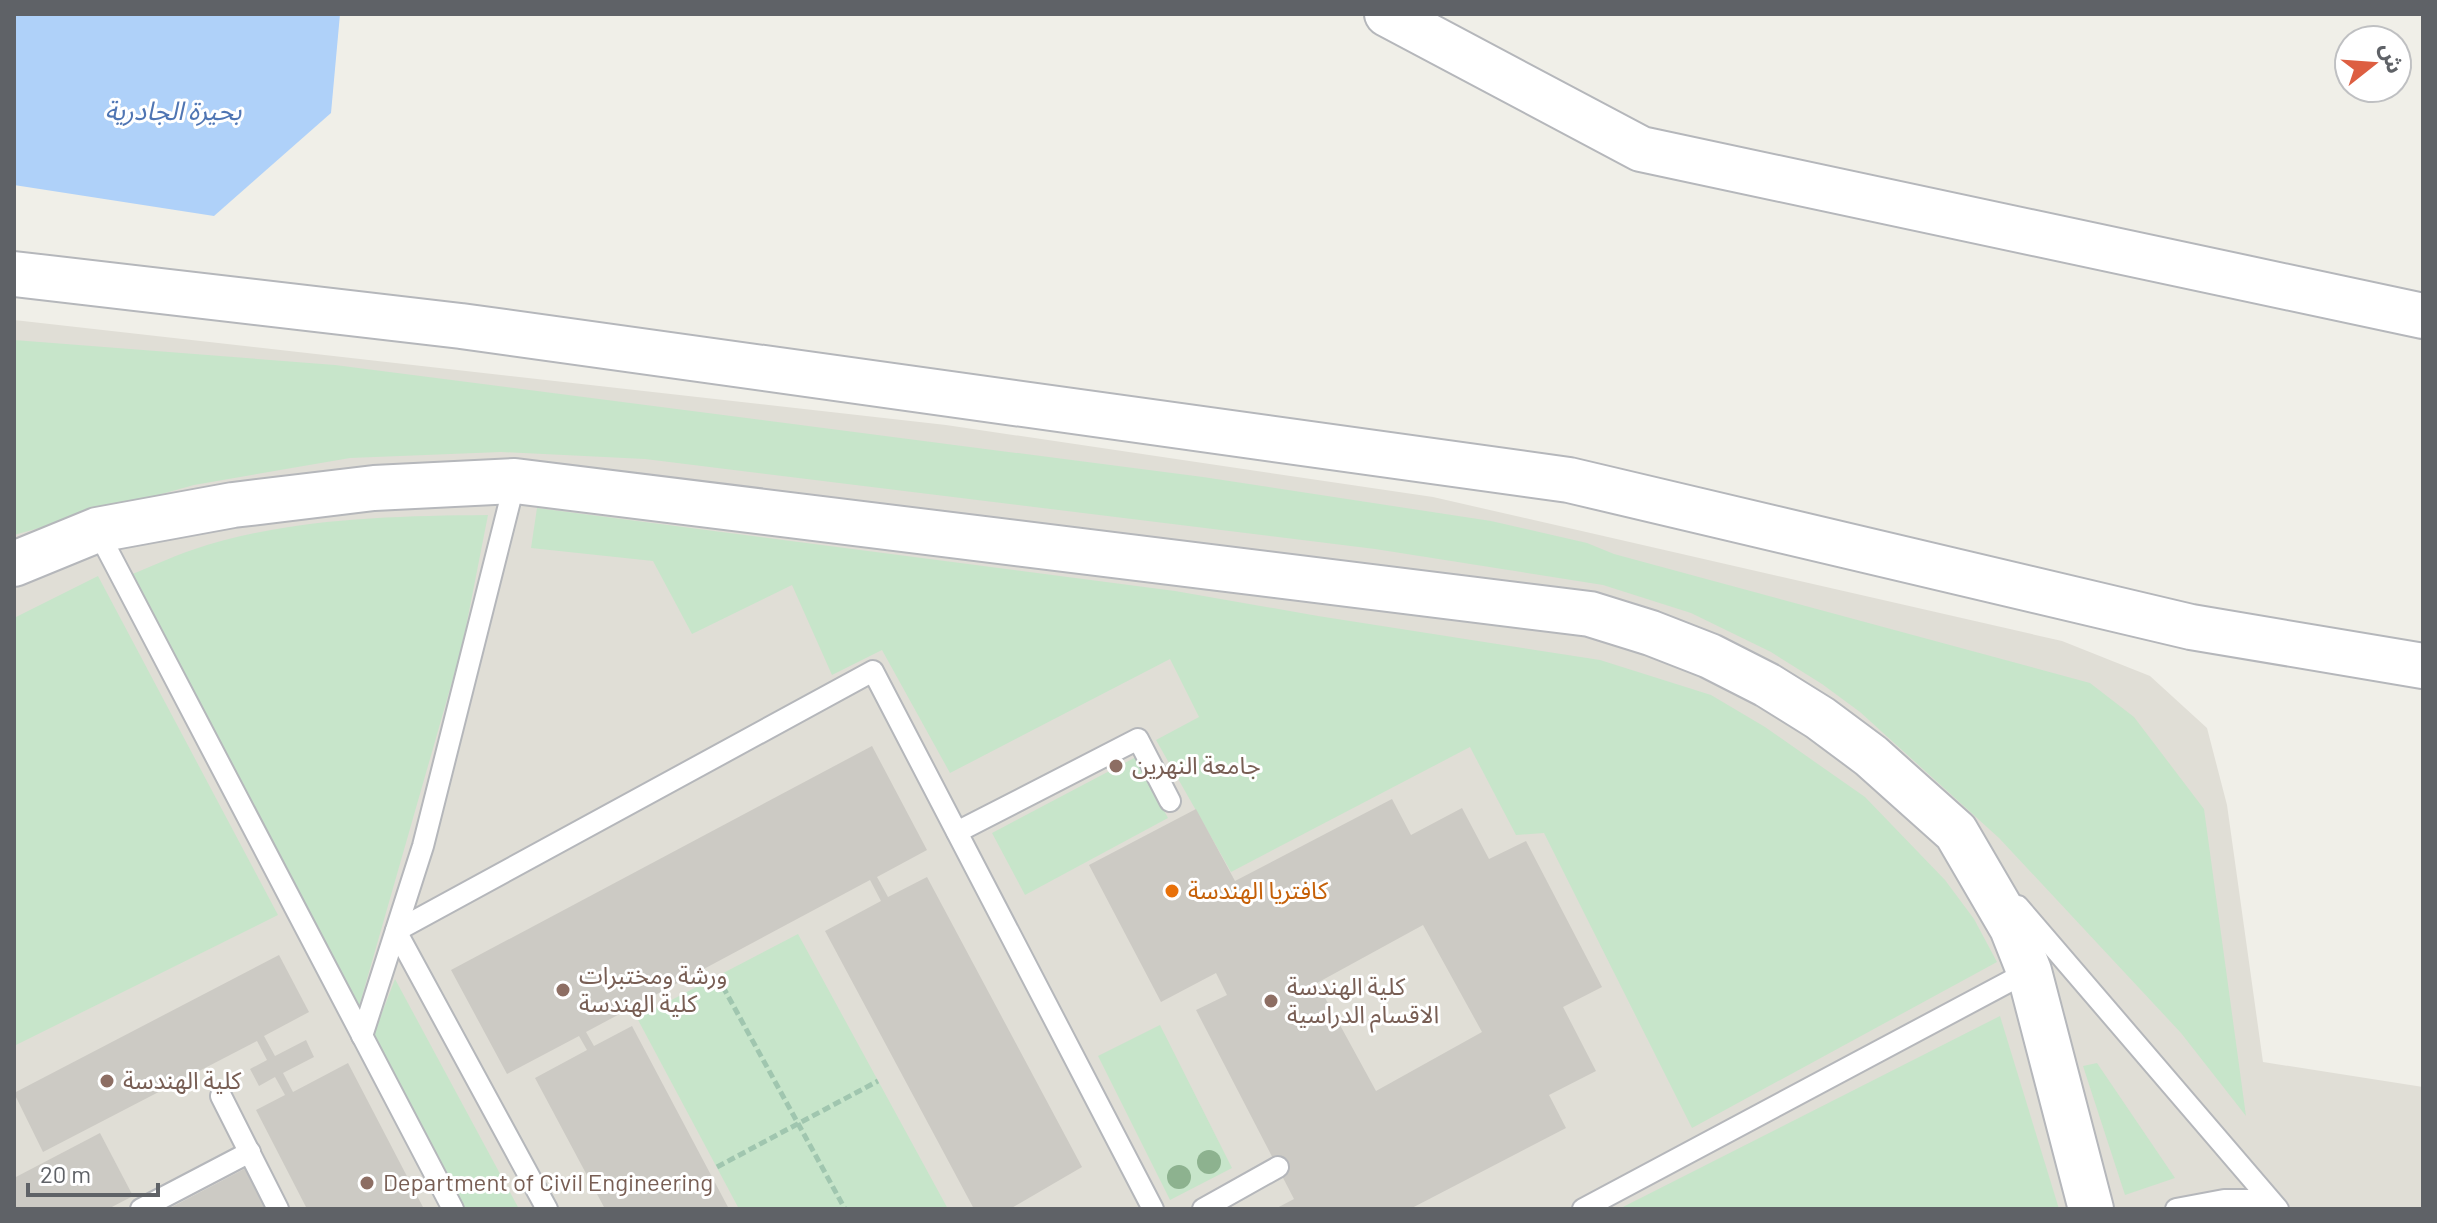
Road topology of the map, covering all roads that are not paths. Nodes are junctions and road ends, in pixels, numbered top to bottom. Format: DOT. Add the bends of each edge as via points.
graph roads {
  1 [pos="1387,14"];
  2 [pos="14,274"];
  3 [pos="2423,316"];
  4 [pos="515,481"];
  5 [pos="97,530"];
  6 [pos="14,564"];
  7 [pos="2423,666"];
  8 [pos="1170,801"];
  9 [pos="957,832"];
  10 [pos="1956,832"];
  11 [pos="396,931"];
  12 [pos="2029,971"];
  13 [pos="362,1036"];
  14 [pos="221,1096"];
  15 [pos="250,1152"];
  16 [pos="1278,1167"];
  17 [pos="2273,1204"];
  18 [pos="141,1209"];
  19 [pos="278,1209"];
  20 [pos="453,1209"];
  21 [pos="547,1209"];
  22 [pos="1153,1209"];
  23 [pos="1203,1209"];
  24 [pos="1583,1209"];
  25 [pos="2091,1209"];
  26 [pos="2176,1209"];
  1 -- 3 [label="street" via="1641,149"];
  2 -- 7 [label="street" via="461,326 1569,480 2191,627"];
  4 -- 5 [label="street" via="303,495"];
  4 -- 10 [label="street" via="1590,614 1666,638 1767,685 1871,756"];
  4 -- 11 [label="lane" via="423,846"];
  5 -- 6 [label="street"];
  5 -- 13 [label="lane"];
  8 -- 9 [label="lane" via="1138,739"];
  9 -- 11 [label="lane" via="873,671"];
  9 -- 22 [label="lane"];
  10 -- 12 [label="street" via="2012,928"];
  10 -- 17 [label="lane"];
  11 -- 13 [label="lane"];
  11 -- 21 [label="lane"];
  12 -- 24 [label="lane"];
  12 -- 25 [label="street"];
  13 -- 20 [label="lane"];
  14 -- 15 [label="lane"];
  15 -- 18 [label="lane"];
  15 -- 19 [label="lane"];
  16 -- 23 [label="lane"];
  17 -- 26 [label="lane" via="2224,1200"];
}
